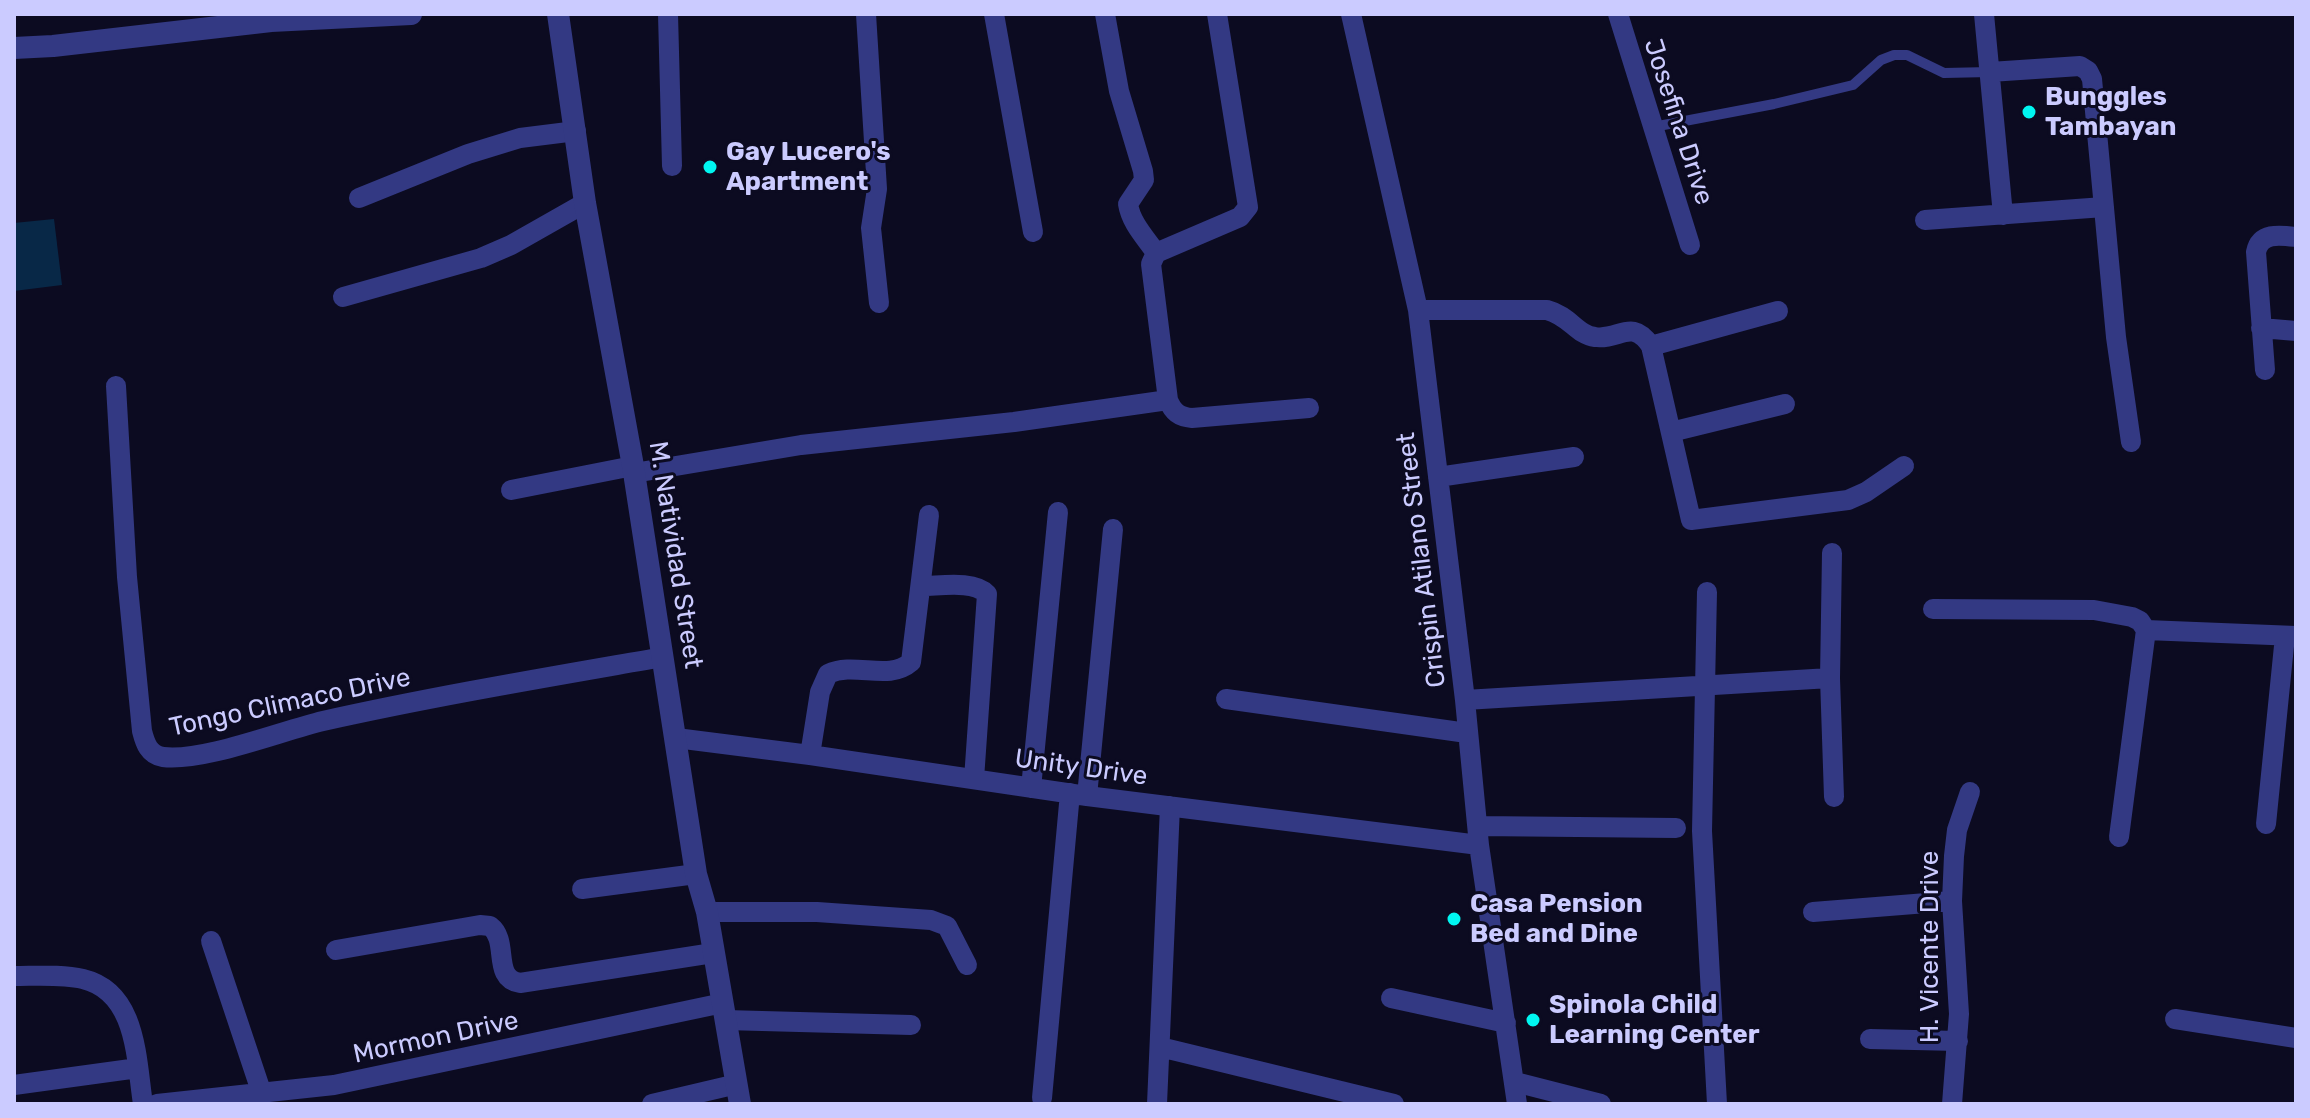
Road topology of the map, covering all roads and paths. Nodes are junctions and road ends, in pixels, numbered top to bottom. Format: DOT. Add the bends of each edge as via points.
graph roads {
  1 [pos="411,14"];
  2 [pos="558,14"];
  3 [pos="668,14"];
  4 [pos="866,14"];
  5 [pos="994,14"];
  6 [pos="1105,14"];
  7 [pos="1217,14"];
  8 [pos="1351,14"];
  9 [pos="1618,14"];
  10 [pos="1984,14"];
  11 [pos="293,17"];
  12 [pos="14,48"];
  13 [pos="1990,72"];
  14 [pos="1653,127"];
  15 [pos="576,131"];
  16 [pos="672,166"];
  17 [pos="359,198"];
  18 [pos="585,203"];
  19 [pos="2104,207"];
  20 [pos="2003,215"];
  21 [pos="1925,220"];
  22 [pos="1033,232"];
  23 [pos="2296,237"];
  24 [pos="1690,245"];
  25 [pos="1156,253"];
  26 [pos="343,297"];
  27 [pos="879,303"];
  28 [pos="1418,310"];
  29 [pos="1778,311"];
  30 [pos="2261,328"];
  31 [pos="2296,331"];
  32 [pos="1651,346"];
  33 [pos="2265,370"];
  34 [pos="116,386"];
  35 [pos="1168,400"];
  36 [pos="1785,404"];
  37 [pos="1309,408"];
  38 [pos="1671,432"];
  39 [pos="2131,442"];
  40 [pos="1574,457"];
  41 [pos="1904,466"];
  42 [pos="633,469"];
  43 [pos="1438,477"];
  44 [pos="511,490"];
  45 [pos="1058,512"];
  46 [pos="929,515"];
  47 [pos="1113,529"];
  48 [pos="1832,553"];
  49 [pos="922,586"];
  50 [pos="1707,592"];
  51 [pos="1933,609"];
  52 [pos="2146,630"];
  53 [pos="2291,636"];
  54 [pos="663,657"];
  55 [pos="1830,678"];
  56 [pos="1705,685"];
  57 [pos="2288,698"];
  58 [pos="1226,699"];
  59 [pos="1465,700"];
  60 [pos="1467,733"];
  61 [pos="676,738"];
  62 [pos="810,755"];
  63 [pos="974,779"];
  64 [pos="1031,788"];
  65 [pos="1970,792"];
  66 [pos="1078,795"];
  67 [pos="1834,797"];
  68 [pos="1170,806"];
  69 [pos="2266,824"];
  70 [pos="1676,828"];
  71 [pos="1478,835"];
  72 [pos="2119,837"];
  73 [pos="696,874"];
  74 [pos="582,889"];
  75 [pos="1952,901"];
  76 [pos="707,912"];
  77 [pos="1813,912"];
  78 [pos="211,941"];
  79 [pos="336,950"];
  80 [pos="713,953"];
  81 [pos="967,965"];
  82 [pos="14,976"];
  83 [pos="1391,998"];
  84 [pos="724,1012"];
  85 [pos="2175,1019"];
  86 [pos="1506,1023"];
  87 [pos="911,1025"];
  88 [pos="2296,1038"];
  89 [pos="1870,1039"];
  90 [pos="1958,1041"];
  91 [pos="1160,1047"];
  92 [pos="138,1068"];
  93 [pos="1515,1082"];
  94 [pos="14,1085"];
  95 [pos="262,1094"];
  96 [pos="738,1094"];
  97 [pos="1042,1098"];
  98 [pos="143,1104"];
  99 [pos="157,1104"];
  100 [pos="652,1104"];
  101 [pos="1157,1104"];
  102 [pos="1394,1104"];
  103 [pos="1517,1104"];
  104 [pos="1601,1104"];
  105 [pos="1717,1104"];
  106 [pos="1952,1104"];
  1 -- 11 [label="street"];
  2 -- 15 [label="street, M. Natividad Street"];
  3 -- 16 [label="street"];
  4 -- 27 [label="street" via="877,189 871,228"];
  5 -- 22 [label="street"];
  6 -- 25 [label="street" via="1119,91 1143,171 1129,211"];
  7 -- 25 [label="street" via="1248,207 1240,217"];
  8 -- 28 [label="street, Crispin Atilano Street"];
  9 -- 14 [label="street, Josefina Drive"];
  10 -- 13 [label="street"];
  11 -- 12 [label="street"];
  13 -- 14 [label="lane" via="1944,73 1907,55 1894,55 1853,85"];
  13 -- 19 [label="street" via="2080,66 2088,71"];
  13 -- 20 [label="street"];
  14 -- 24 [label="street, Josefina Drive"];
  15 -- 17 [label="street" via="520,138 468,154"];
  15 -- 18 [label="street, M. Natividad Street"];
  18 -- 26 [label="street" via="481,258"];
  18 -- 42 [label="street, M. Natividad Street"];
  19 -- 20 [label="street"];
  19 -- 39 [label="street"];
  20 -- 21 [label="street"];
  23 -- 30 [label="street" via="2264,237 2258,243"];
  25 -- 35 [label="street" via="1151,264"];
  28 -- 32 [label="street" via="1547,310 1597,338 1633,331"];
  28 -- 43 [label="street, Crispin Atilano Street"];
  29 -- 32 [label="street"];
  30 -- 31 [label="street"];
  30 -- 33 [label="street"];
  32 -- 38 [label="street"];
  34 -- 54 [label="street, Tongo Climaco Drive" via="142,731 155,755 197,755 320,722"];
  35 -- 37 [label="street" via="1172,410 1192,418"];
  35 -- 42 [label="street"];
  36 -- 38 [label="street"];
  38 -- 41 [label="street" via="1691,520 1848,500"];
  40 -- 43 [label="street"];
  42 -- 44 [label="street"];
  42 -- 54 [label="street, M. Natividad Street"];
  43 -- 59 [label="street, Crispin Atilano Street"];
  45 -- 64 [label="street"];
  46 -- 49 [label="street"];
  47 -- 66 [label="street"];
  48 -- 55 [label="street"];
  49 -- 62 [label="street" via="911,662 897,671 840,668 828,674"];
  49 -- 63 [label="street" via="972,586 987,594"];
  50 -- 56 [label="street"];
  51 -- 52 [label="street" via="2094,610 2132,617"];
  52 -- 53 [label="street"];
  52 -- 72 [label="street"];
  53 -- 57 [label="street"];
  54 -- 61 [label="street, M. Natividad Street"];
  55 -- 56 [label="street"];
  55 -- 67 [label="street"];
  56 -- 59 [label="street"];
  56 -- 105 [label="street" via="1702,831"];
  57 -- 69 [label="street"];
  58 -- 60 [label="street"];
  59 -- 60 [label="street, Crispin Atilano Street"];
  60 -- 71 [label="street, Crispin Atilano Street"];
  61 -- 62 [label="street, Unity Drive"];
  61 -- 73 [label="street, M. Natividad Street"];
  62 -- 63 [label="street, Unity Drive"];
  63 -- 64 [label="street, Unity Drive"];
  64 -- 66 [label="street, Unity Drive"];
  65 -- 75 [label="street, H. Vicente Drive" via="1957,830"];
  66 -- 68 [label="street, Unity Drive"];
  66 -- 97 [label="street"];
  68 -- 71 [label="street, Unity Drive"];
  68 -- 91 [label="street"];
  70 -- 71 [label="street, Unity Drive"];
  71 -- 86 [label="street, Crispin Atilano Street"];
  73 -- 74 [label="street"];
  73 -- 76 [label="street, M. Natividad Street"];
  75 -- 77 [label="street"];
  75 -- 90 [label="street, H. Vicente Drive"];
  76 -- 80 [label="street, M. Natividad Street"];
  76 -- 81 [label="street" via="931,920 947,926"];
  78 -- 95 [label="street"];
  79 -- 80 [label="street" via="490,926 499,937 504,973 520,983"];
  80 -- 84 [label="street, M. Natividad Street"];
  82 -- 92 [label="street" via="81,979 102,986 114,995 128,1021"];
  83 -- 86 [label="street"];
  84 -- 87 [label="street, Mormon Drive"];
  84 -- 95 [label="street, Mormon Drive"];
  84 -- 96 [label="street, M. Natividad Street"];
  85 -- 88 [label="street"];
  86 -- 93 [label="street, Crispin Atilano Street"];
  89 -- 90 [label="street"];
  90 -- 106 [label="street, H. Vicente Drive"];
  91 -- 101 [label="street"];
  91 -- 102 [label="street"];
  92 -- 94 [label="street"];
  92 -- 98 [label="street"];
  93 -- 103 [label="street, Crispin Atilano Street"];
  93 -- 104 [label="street"];
  95 -- 99 [label="street, Mormon Drive"];
  96 -- 100 [label="street"];
}
